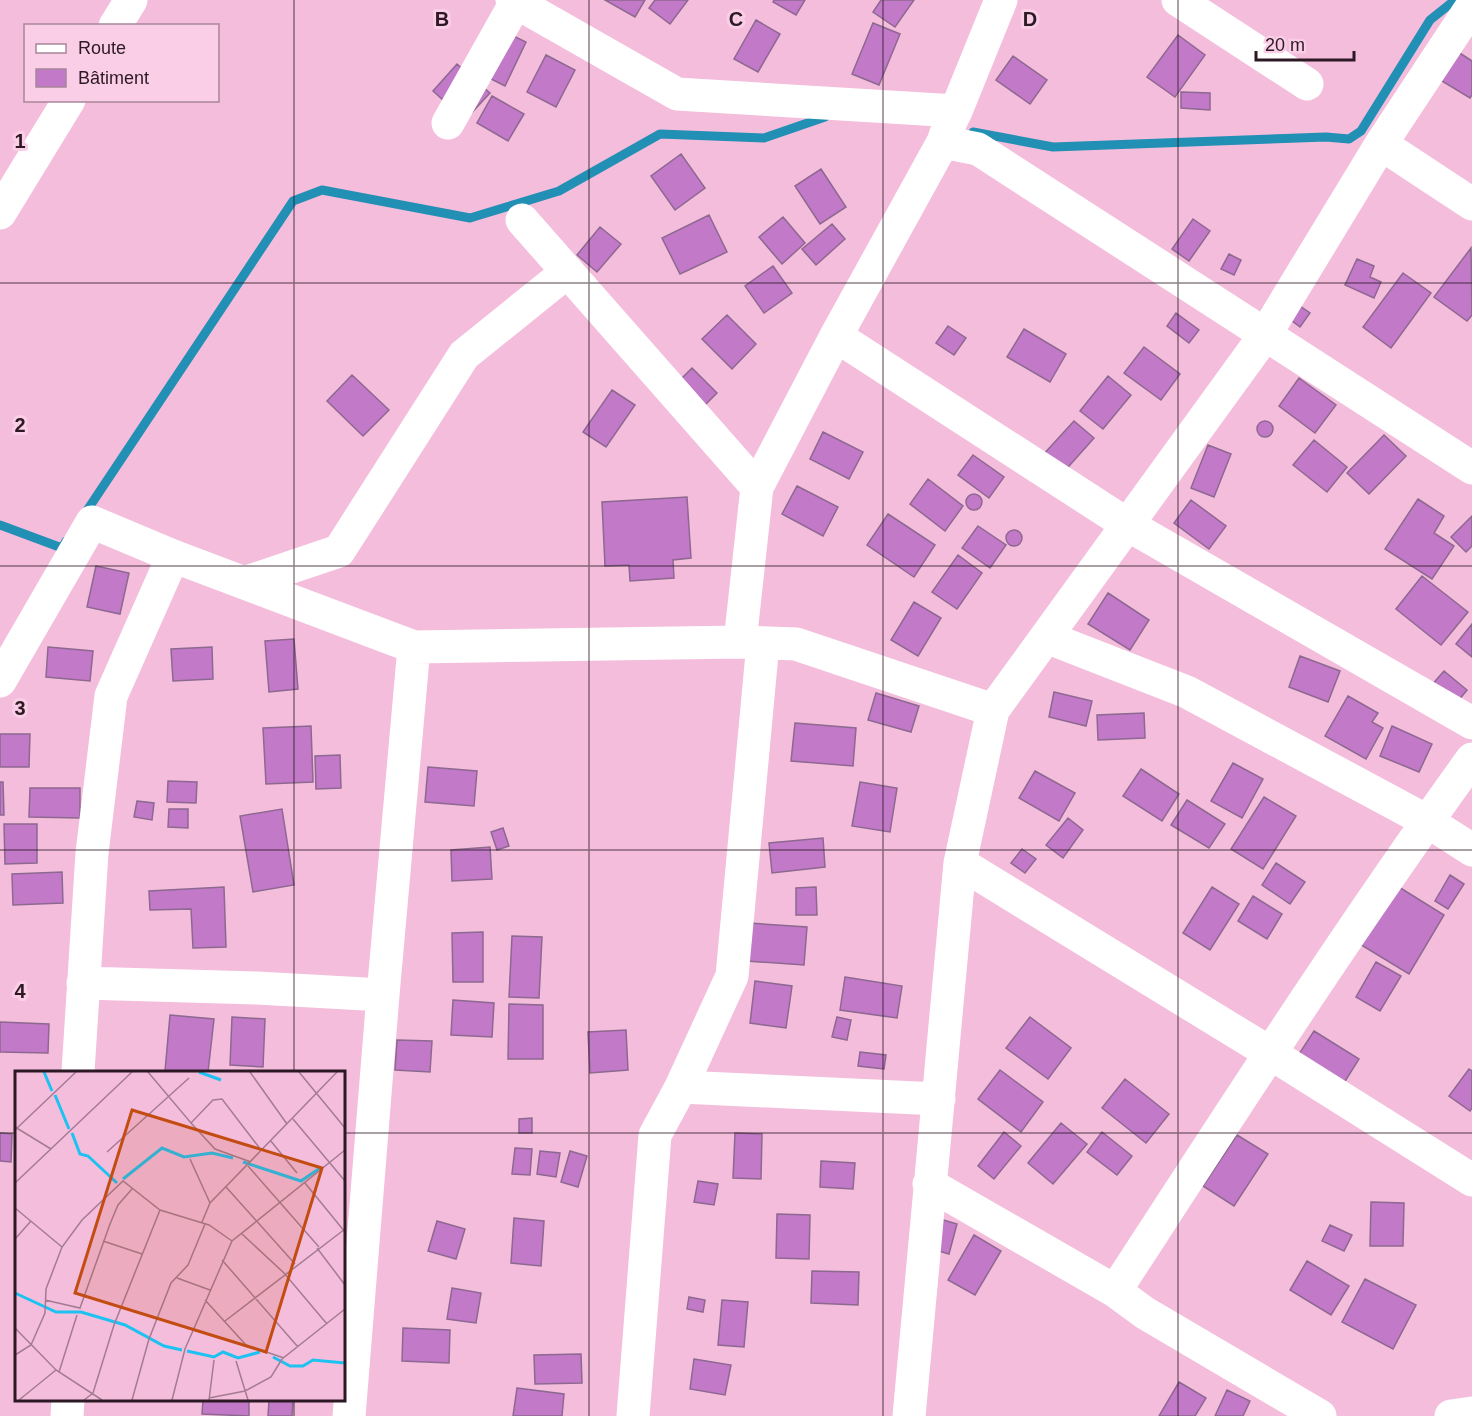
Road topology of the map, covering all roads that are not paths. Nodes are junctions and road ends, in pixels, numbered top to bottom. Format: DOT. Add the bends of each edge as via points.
graph roads {
  1 [pos="131,0"];
  2 [pos="1178,0"];
  3 [pos="514,1"];
  4 [pos="997,2"];
  5 [pos="1472,6"];
  6 [pos="116,24"];
  7 [pos="1307,84"];
  8 [pos="68,102"];
  9 [pos="956,111"];
  10 [pos="448,123"];
  11 [pos="943,142"];
  12 [pos="1381,144"];
  13 [pos="1472,204"];
  14 [pos="0,213"];
  15 [pos="522,220"];
  16 [pos="567,272"];
  17 [pos="1265,335"];
  18 [pos="836,336"];
  19 [pos="1472,468"];
  20 [pos="757,487"];
  21 [pos="1128,525"];
  22 [pos="173,556"];
  23 [pos="244,583"];
  24 [pos="1046,637"];
  25 [pos="752,642"];
  26 [pos="414,647"];
  27 [pos="0,681"];
  28 [pos="993,710"];
  29 [pos="1472,723"];
  30 [pos="1472,759"];
  31 [pos="1427,821"];
  32 [pos="1472,850"];
  33 [pos="960,862"];
  34 [pos="83,983"];
  35 [pos="383,995"];
  36 [pos="1270,1053"];
  37 [pos="78,1071"];
  38 [pos="681,1088"];
  39 [pos="939,1099"];
  40 [pos="1472,1180"];
  41 [pos="929,1184"];
  42 [pos="1115,1292"];
  43 [pos="68,1401"];
  44 [pos="1472,1413"];
  45 [pos="67,1416"];
  46 [pos="350,1416"];
  47 [pos="633,1416"];
  48 [pos="909,1416"];
  49 [pos="1320,1416"];
  50 [pos="1451,1416"];
  1 -- 6 [label="street"];
  2 -- 7 [label="street"];
  3 -- 9 [label="street" via="677,94"];
  3 -- 10 [label="street"];
  4 -- 9 [label="street"];
  5 -- 12 [label="street"];
  8 -- 14 [label="street"];
  9 -- 11 [label="street"];
  11 -- 17 [label="street" via="978,149"];
  11 -- 18 [label="street"];
  12 -- 13 [label="street"];
  12 -- 17 [label="street"];
  15 -- 16 [label="street"];
  16 -- 20 [label="street"];
  16 -- 23 [label="street" via="464,355 339,551"];
  17 -- 19 [label="street"];
  17 -- 21 [label="street"];
  18 -- 20 [label="street"];
  18 -- 21 [label="street"];
  20 -- 25 [label="street"];
  21 -- 24 [label="street"];
  21 -- 29 [label="street"];
  22 -- 23 [label="street"];
  22 -- 27 [label="street" via="92,522"];
  22 -- 34 [label="street" via="111,696 92,853"];
  23 -- 26 [label="street"];
  24 -- 28 [label="street"];
  24 -- 31 [label="street" via="1187,692"];
  25 -- 26 [label="street"];
  25 -- 28 [label="street" via="796,644"];
  25 -- 38 [label="street" via="732,976"];
  26 -- 35 [label="street"];
  28 -- 33 [label="street"];
  30 -- 31 [label="street"];
  31 -- 32 [label="street"];
  31 -- 36 [label="street"];
  33 -- 36 [label="street"];
  33 -- 39 [label="street"];
  34 -- 35 [label="street"];
  34 -- 37 [label="street"];
  35 -- 46 [label="street"];
  36 -- 40 [label="street"];
  36 -- 42 [label="street"];
  38 -- 39 [label="street"];
  38 -- 47 [label="street" via="655,1135"];
  39 -- 41 [label="street"];
  41 -- 42 [label="street"];
  41 -- 48 [label="street"];
  42 -- 49 [label="street"];
  43 -- 45 [label="street"];
  44 -- 50 [label="street"];
}
